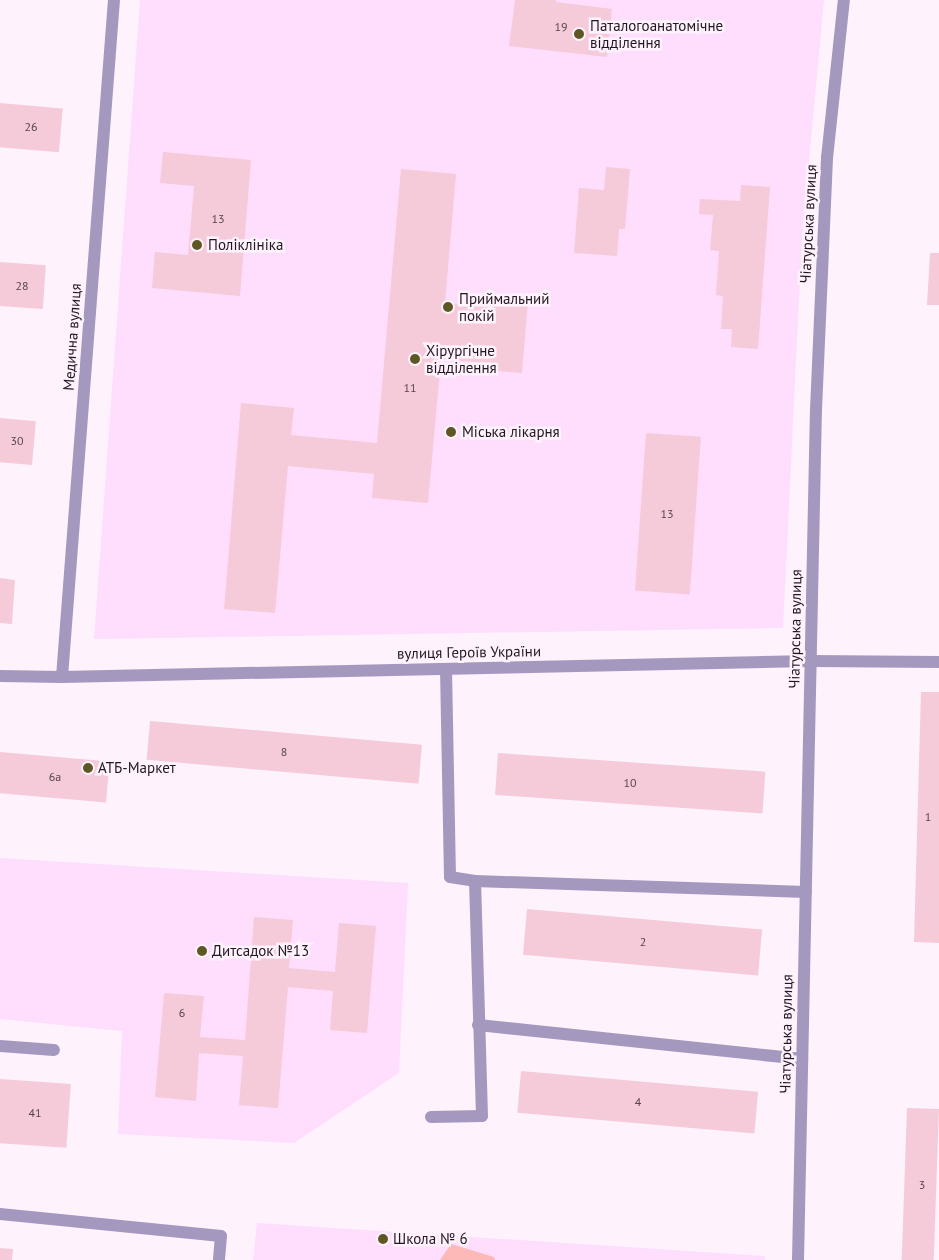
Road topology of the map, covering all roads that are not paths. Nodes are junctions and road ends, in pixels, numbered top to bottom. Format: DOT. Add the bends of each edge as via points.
graph roads {
  1 [pos="114,0"];
  2 [pos="844,0"];
  3 [pos="810,661"];
  4 [pos="939,662"];
  5 [pos="446,669"];
  6 [pos="0,676"];
  7 [pos="62,677"];
  8 [pos="475,881"];
  9 [pos="806,892"];
  10 [pos="478,1025"];
  11 [pos="0,1046"];
  12 [pos="54,1050"];
  13 [pos="802,1059"];
  14 [pos="431,1117"];
  15 [pos="0,1214"];
  16 [pos="219,1260"];
  17 [pos="798,1260"];
  1 -- 7 [label="street, Медична вулиця"];
  2 -- 3 [label="street, Чіатурська вулиця" via="827,158"];
  3 -- 4 [label="street, вулиця Героїв України"];
  3 -- 5 [label="street, вулиця Героїв України"];
  3 -- 9 [label="street, Чіатурська вулиця"];
  5 -- 7 [label="street, вулиця Героїв України"];
  5 -- 8 [label="street" via="450,877"];
  6 -- 7 [label="street, вулиця Героїв України"];
  8 -- 9 [label="street"];
  8 -- 10 [label="street"];
  9 -- 13 [label="street, Чіатурська вулиця"];
  10 -- 13 [label="street"];
  10 -- 14 [label="street" via="482,1116"];
  11 -- 12 [label="street"];
  13 -- 17 [label="street, Чіатурська вулиця"];
  15 -- 16 [label="street" via="221,1236"];
}
